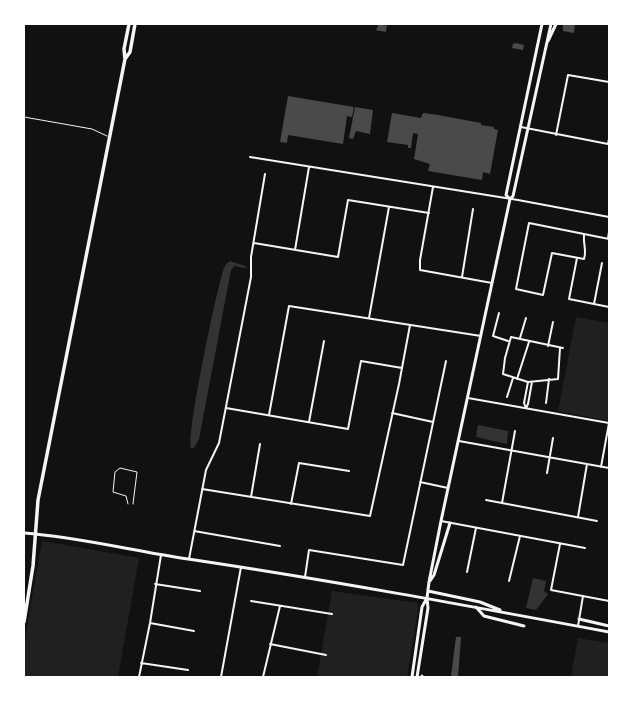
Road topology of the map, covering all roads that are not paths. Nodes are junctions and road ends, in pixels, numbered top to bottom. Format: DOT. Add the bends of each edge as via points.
graph roads {
  1 [pos="129,24"];
  2 [pos="135,24"];
  3 [pos="542,24"];
  4 [pos="551,24"];
  5 [pos="556,24"];
  6 [pos="547,42"];
  7 [pos="125,59"];
  8 [pos="609,82"];
  9 [pos="521,127"];
  10 [pos="528,129"];
  11 [pos="556,135"];
  12 [pos="609,139"];
  13 [pos="250,157"];
  14 [pos="309,166"];
  15 [pos="265,174"];
  16 [pos="433,187"];
  17 [pos="510,200"];
  18 [pos="389,207"];
  19 [pos="473,208"];
  20 [pos="429,213"];
  21 [pos="609,217"];
  22 [pos="609,232"];
  23 [pos="584,235"];
  24 [pos="608,239"];
  25 [pos="254,243"];
  26 [pos="295,250"];
  27 [pos="577,258"];
  28 [pos="602,263"];
  29 [pos="462,277"];
  30 [pos="492,283"];
  31 [pos="594,304"];
  32 [pos="609,307"];
  33 [pos="499,314"];
  34 [pos="368,318"];
  35 [pos="526,318"];
  36 [pos="553,322"];
  37 [pos="410,325"];
  38 [pos="481,336"];
  39 [pos="520,338"];
  40 [pos="324,341"];
  41 [pos="509,341"];
  42 [pos="529,342"];
  43 [pos="548,346"];
  44 [pos="560,348"];
  45 [pos="563,348"];
  46 [pos="446,361"];
  47 [pos="402,368"];
  48 [pos="513,378"];
  49 [pos="516,379"];
  50 [pos="549,379"];
  51 [pos="528,382"];
  52 [pos="532,382"];
  53 [pos="507,397"];
  54 [pos="468,398"];
  55 [pos="546,403"];
  56 [pos="226,408"];
  57 [pos="526,408"];
  58 [pos="392,414"];
  59 [pos="269,415"];
  60 [pos="309,422"];
  61 [pos="433,422"];
  62 [pos="609,423"];
  63 [pos="515,431"];
  64 [pos="553,438"];
  65 [pos="458,441"];
  66 [pos="260,444"];
  67 [pos="511,450"];
  68 [pos="550,457"];
  69 [pos="587,464"];
  70 [pos="601,467"];
  71 [pos="609,468"];
  72 [pos="350,471"];
  73 [pos="547,473"];
  74 [pos="420,482"];
  75 [pos="448,488"];
  76 [pos="202,489"];
  77 [pos="251,497"];
  78 [pos="486,500"];
  79 [pos="502,503"];
  80 [pos="128,504"];
  81 [pos="133,504"];
  82 [pos="291,504"];
  83 [pos="578,517"];
  84 [pos="441,521"];
  85 [pos="597,521"];
  86 [pos="450,522"];
  87 [pos="476,528"];
  88 [pos="194,531"];
  89 [pos="24,533"];
  90 [pos="35,534"];
  91 [pos="520,536"];
  92 [pos="560,544"];
  93 [pos="280,546"];
  94 [pos="585,548"];
  95 [pos="161,555"];
  96 [pos="189,560"];
  97 [pos="241,566"];
  98 [pos="467,572"];
  99 [pos="305,577"];
  100 [pos="509,581"];
  101 [pos="429,582"];
  102 [pos="155,584"];
  103 [pos="200,591"];
  104 [pos="428,591"];
  105 [pos="583,596"];
  106 [pos="427,598"];
  107 [pos="251,601"];
  108 [pos="609,601"];
  109 [pos="280,606"];
  110 [pos="476,607"];
  111 [pos="507,613"];
  112 [pos="332,614"];
  113 [pos="579,619"];
  114 [pos="24,622"];
  115 [pos="150,623"];
  116 [pos="524,626"];
  117 [pos="578,626"];
  118 [pos="609,626"];
  119 [pos="194,631"];
  120 [pos="609,632"];
  121 [pos="270,644"];
  122 [pos="326,655"];
  123 [pos="141,663"];
  124 [pos="188,670"];
  125 [pos="412,676"];
  126 [pos="139,677"];
  127 [pos="221,677"];
  128 [pos="263,677"];
  129 [pos="417,677"];
  1 -- 7 [label="highway" via="124,49"];
  2 -- 7 [label="highway" via="130,52"];
  3 -- 9 [label="main road"];
  4 -- 6 [label="main road"];
  5 -- 6 [label="main road"];
  6 -- 10 [label="main road"];
  7 -- 90 [label="highway" via="38,500"];
  8 -- 11 [label="street" via="568,75"];
  9 -- 10 [label="street"];
  9 -- 17 [label="main road" via="506,195"];
  10 -- 11 [label="street"];
  10 -- 17 [label="main road"];
  11 -- 12 [label="street" via="608,144"];
  13 -- 14 [label="street"];
  14 -- 16 [label="street"];
  14 -- 26 [label="street"];
  15 -- 25 [label="street"];
  16 -- 17 [label="street"];
  16 -- 20 [label="street"];
  17 -- 21 [label="street"];
  17 -- 30 [label="main road"];
  18 -- 20 [label="street"];
  18 -- 26 [label="street" via="348,200 338,257"];
  18 -- 34 [label="street"];
  19 -- 29 [label="street"];
  20 -- 29 [label="street" via="420,270"];
  22 -- 24 [label="street"];
  23 -- 24 [label="street"];
  23 -- 27 [label="street" via="584,259"];
  23 -- 27 [label="street" via="529,223 516,289 543,295 552,253"];
  25 -- 26 [label="street"];
  25 -- 56 [label="street" via="251,277"];
  27 -- 31 [label="street" via="569,299"];
  28 -- 31 [label="street"];
  29 -- 30 [label="street"];
  30 -- 38 [label="main road"];
  31 -- 32 [label="street"];
  33 -- 41 [label="street" via="493,336"];
  34 -- 37 [label="street"];
  34 -- 59 [label="street" via="289,306"];
  35 -- 39 [label="street"];
  36 -- 43 [label="street"];
  37 -- 38 [label="street"];
  37 -- 47 [label="street"];
  38 -- 54 [label="main road"];
  39 -- 41 [label="street" via="511,337"];
  39 -- 42 [label="street"];
  40 -- 60 [label="street"];
  41 -- 48 [label="street" via="503,374"];
  42 -- 43 [label="street"];
  42 -- 49 [label="street"];
  43 -- 44 [label="street"];
  44 -- 45 [label="street"];
  44 -- 50 [label="street" via="558,378"];
  46 -- 61 [label="street"];
  47 -- 58 [label="street"];
  47 -- 60 [label="street" via="360,361 348,429"];
  48 -- 49 [label="street"];
  48 -- 53 [label="street"];
  49 -- 51 [label="street"];
  50 -- 52 [label="street"];
  50 -- 55 [label="street"];
  51 -- 52 [label="street"];
  51 -- 57 [label="street" via="524,403"];
  52 -- 57 [label="street"];
  54 -- 57 [label="street"];
  54 -- 65 [label="main road"];
  56 -- 59 [label="street"];
  56 -- 76 [label="street" via="219,443 206,470"];
  57 -- 62 [label="street"];
  58 -- 61 [label="street"];
  58 -- 82 [label="street" via="370,516"];
  59 -- 60 [label="street"];
  61 -- 74 [label="street"];
  62 -- 70 [label="street"];
  63 -- 67 [label="street"];
  64 -- 68 [label="street"];
  65 -- 67 [label="street"];
  65 -- 75 [label="main road"];
  66 -- 77 [label="street"];
  67 -- 68 [label="street"];
  67 -- 79 [label="street"];
  68 -- 69 [label="street"];
  68 -- 73 [label="street"];
  69 -- 70 [label="street"];
  69 -- 83 [label="street"];
  70 -- 71 [label="street"];
  72 -- 82 [label="street" via="299,463"];
  74 -- 75 [label="street"];
  74 -- 99 [label="street" via="403,565 310,550"];
  75 -- 84 [label="main road"];
  76 -- 77 [label="street"];
  76 -- 88 [label="street"];
  77 -- 82 [label="street"];
  78 -- 79 [label="street"];
  79 -- 83 [label="street"];
  80 -- 81 [label="lane" via="126,496 113,492 115,472 120,468 137,472"];
  83 -- 85 [label="street"];
  84 -- 86 [label="street"];
  84 -- 101 [label="main road"];
  86 -- 87 [label="street"];
  86 -- 101 [label="main road" via="434,575"];
  87 -- 91 [label="street"];
  87 -- 98 [label="street"];
  88 -- 93 [label="street"];
  88 -- 96 [label="street"];
  89 -- 90 [label="main road"];
  90 -- 95 [label="main road"];
  90 -- 114 [label="highway"];
  91 -- 92 [label="street"];
  91 -- 100 [label="street"];
  92 -- 94 [label="street"];
  92 -- 105 [label="street" via="551,590"];
  95 -- 96 [label="main road"];
  95 -- 102 [label="street"];
  96 -- 97 [label="main road"];
  97 -- 99 [label="main road"];
  97 -- 127 [label="street"];
  99 -- 106 [label="main road"];
  101 -- 104 [label="main road"];
  102 -- 103 [label="street"];
  102 -- 115 [label="street"];
  104 -- 106 [label="main road"];
  104 -- 111 [label="main road" via="480,602"];
  105 -- 108 [label="street"];
  105 -- 113 [label="street"];
  106 -- 110 [label="main road"];
  106 -- 125 [label="main road" via="422,607"];
  106 -- 129 [label="main road" via="428,608"];
  107 -- 109 [label="street"];
  109 -- 112 [label="street"];
  109 -- 121 [label="street"];
  110 -- 111 [label="main road"];
  110 -- 116 [label="main road" via="484,616"];
  111 -- 117 [label="main road"];
  113 -- 117 [label="street"];
  113 -- 118 [label="main road"];
  115 -- 119 [label="street"];
  115 -- 123 [label="street"];
  117 -- 120 [label="main road"];
  121 -- 122 [label="street"];
  121 -- 128 [label="street"];
  123 -- 124 [label="street"];
  123 -- 126 [label="street"];
}
